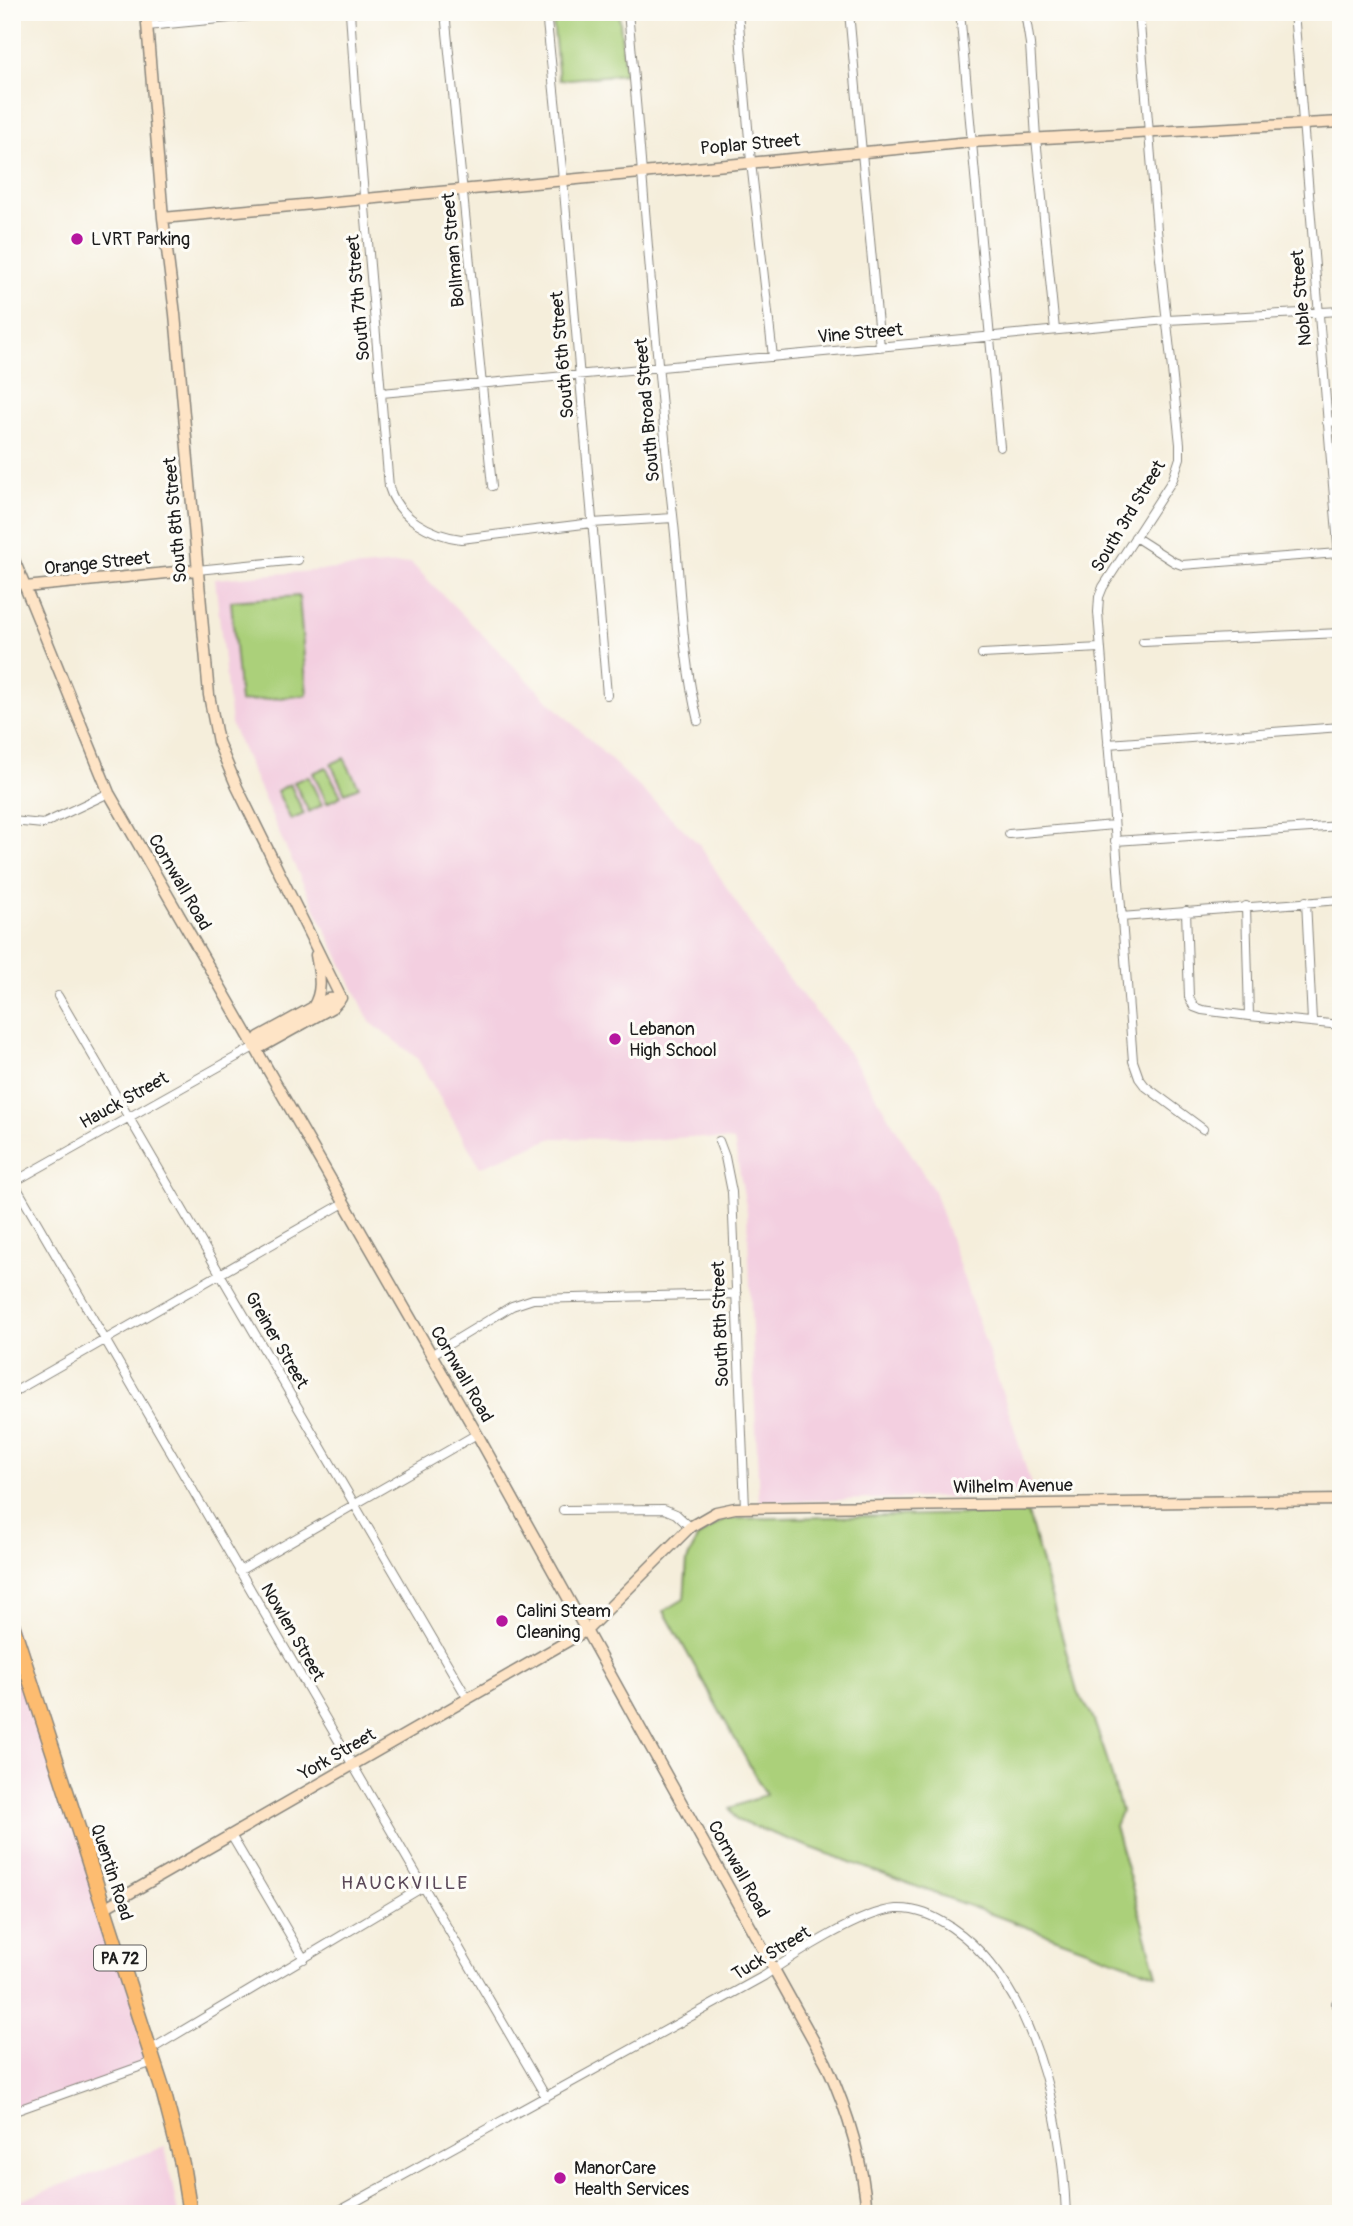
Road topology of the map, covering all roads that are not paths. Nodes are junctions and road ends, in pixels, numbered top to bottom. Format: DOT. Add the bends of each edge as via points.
graph roads {
  1 [pos="146,12"];
  2 [pos="293,12"];
  3 [pos="350,12"];
  4 [pos="445,12"];
  5 [pos="546,12"];
  6 [pos="628,12"];
  7 [pos="738,12"];
  8 [pos="849,12"];
  9 [pos="960,12"];
  10 [pos="1025,12"];
  11 [pos="1139,12"];
  12 [pos="1294,12"];
  13 [pos="147,26"];
  14 [pos="1341,122"];
  15 [pos="1303,124"];
  16 [pos="1148,132"];
  17 [pos="1036,138"];
  18 [pos="971,142"];
  19 [pos="862,151"];
  20 [pos="751,162"];
  21 [pos="642,172"];
  22 [pos="563,180"];
  23 [pos="463,189"];
  24 [pos="365,198"];
  25 [pos="163,218"];
  26 [pos="1341,311"];
  27 [pos="1317,312"];
  28 [pos="1167,320"];
  29 [pos="1055,330"];
  30 [pos="991,336"];
  31 [pos="880,346"];
  32 [pos="773,356"];
  33 [pos="659,367"];
  34 [pos="580,375"];
  35 [pos="481,384"];
  36 [pos="382,393"];
  37 [pos="1341,421"];
  38 [pos="1327,422"];
  39 [pos="1000,447"];
  40 [pos="492,486"];
  41 [pos="673,517"];
  42 [pos="592,523"];
  43 [pos="1135,537"];
  44 [pos="1338,554"];
  45 [pos="12,555"];
  46 [pos="298,560"];
  47 [pos="197,570"];
  48 [pos="1341,582"];
  49 [pos="25,587"];
  50 [pos="1341,633"];
  51 [pos="1143,642"];
  52 [pos="1100,648"];
  53 [pos="982,654"];
  54 [pos="607,695"];
  55 [pos="698,721"];
  56 [pos="1341,727"];
  57 [pos="1108,744"];
  58 [pos="109,793"];
  59 [pos="12,821"];
  60 [pos="1114,825"];
  61 [pos="1341,826"];
  62 [pos="1009,834"];
  63 [pos="1115,841"];
  64 [pos="1341,900"];
  65 [pos="1306,901"];
  66 [pos="1246,906"];
  67 [pos="1186,911"];
  68 [pos="1121,917"];
  69 [pos="315,945"];
  70 [pos="58,996"];
  71 [pos="341,998"];
  72 [pos="312,1008"];
  73 [pos="1249,1016"];
  74 [pos="1312,1021"];
  75 [pos="1341,1025"];
  76 [pos="254,1047"];
  77 [pos="129,1117"];
  78 [pos="1203,1129"];
  79 [pos="719,1141"];
  80 [pos="13,1183"];
  81 [pos="344,1203"];
  82 [pos="220,1274"];
  83 [pos="737,1294"];
  84 [pos="105,1340"];
  85 [pos="431,1355"];
  86 [pos="12,1393"];
  87 [pos="477,1434"];
  88 [pos="1341,1500"];
  89 [pos="355,1504"];
  90 [pos="745,1508"];
  91 [pos="563,1510"];
  92 [pos="690,1527"];
  93 [pos="239,1571"];
  94 [pos="12,1624"];
  95 [pos="587,1630"];
  96 [pos="468,1699"];
  97 [pos="352,1765"];
  98 [pos="232,1835"];
  99 [pos="423,1887"];
  100 [pos="104,1908"];
  101 [pos="304,1959"];
  102 [pos="775,1969"];
  103 [pos="1336,2003"];
  104 [pos="1341,2014"];
  105 [pos="151,2056"];
  106 [pos="546,2097"];
  107 [pos="12,2112"];
  108 [pos="190,2214"];
  109 [pos="333,2214"];
  110 [pos="867,2214"];
  111 [pos="1066,2214"];
  1 -- 13 [label="street, South 8th Street"];
  2 -- 13 [label="street"];
  3 -- 24 [label="street, South 7th Street"];
  4 -- 23 [label="street, Bollman Street"];
  5 -- 22 [label="street, South 6th Street"];
  6 -- 21 [label="street, South Broad Street"];
  7 -- 20 [label="street"];
  8 -- 19 [label="street"];
  9 -- 18 [label="street"];
  10 -- 17 [label="street"];
  11 -- 16 [label="street, South 3rd Street"];
  12 -- 15 [label="street, Noble Street"];
  13 -- 25 [label="street, South 8th Street"];
  14 -- 15 [label="street, Poplar Street"];
  15 -- 16 [label="street, Poplar Street"];
  15 -- 27 [label="street, Noble Street"];
  16 -- 17 [label="street, Poplar Street"];
  16 -- 28 [label="street, South 3rd Street"];
  17 -- 18 [label="street, Poplar Street"];
  17 -- 29 [label="street"];
  18 -- 19 [label="street, Poplar Street"];
  18 -- 30 [label="street"];
  19 -- 20 [label="street, Poplar Street"];
  19 -- 31 [label="street"];
  20 -- 21 [label="street, Poplar Street"];
  20 -- 32 [label="street"];
  21 -- 22 [label="street, Poplar Street"];
  21 -- 33 [label="street, South Broad Street"];
  22 -- 23 [label="street, Poplar Street"];
  22 -- 34 [label="street, South 6th Street"];
  23 -- 24 [label="street, Poplar Street"];
  23 -- 35 [label="street, Bollman Street"];
  24 -- 25 [label="street, Poplar Street"];
  24 -- 36 [label="street, South 7th Street"];
  25 -- 47 [label="street, South 8th Street"];
  26 -- 27 [label="street, Vine Street"];
  27 -- 28 [label="street, Vine Street"];
  27 -- 38 [label="street, Noble Street"];
  28 -- 29 [label="street, Vine Street"];
  28 -- 43 [label="street, South 3rd Street" via="1180,458"];
  29 -- 30 [label="street, Vine Street"];
  30 -- 31 [label="street, Vine Street"];
  30 -- 39 [label="street"];
  31 -- 32 [label="street, Vine Street"];
  32 -- 33 [label="street, Vine Street"];
  33 -- 34 [label="street, Vine Street"];
  33 -- 41 [label="street, South Broad Street"];
  34 -- 35 [label="street, Vine Street"];
  34 -- 42 [label="street, South 6th Street"];
  35 -- 36 [label="street, Vine Street"];
  35 -- 40 [label="street, Bollman Street"];
  36 -- 42 [label="street, South 7th Street" via="392,498 419,525 443,537 461,539"];
  37 -- 38 [label="street"];
  38 -- 44 [label="street, Noble Street"];
  41 -- 42 [label="street"];
  41 -- 55 [label="street, South Broad Street" via="689,684"];
  42 -- 54 [label="street, South 6th Street"];
  43 -- 44 [label="street" via="1182,565"];
  43 -- 52 [label="street, South 3rd Street" via="1099,597"];
  44 -- 48 [label="street, Noble Street"];
  45 -- 49 [label="street, Cornwall Road"];
  46 -- 47 [label="street, Orange Street"];
  47 -- 49 [label="street, Orange Street"];
  47 -- 69 [label="street, South 8th Street" via="218,742"];
  49 -- 58 [label="street, Cornwall Road"];
  50 -- 51 [label="street"];
  52 -- 53 [label="street"];
  52 -- 57 [label="street, South 3rd Street"];
  56 -- 57 [label="street"];
  57 -- 60 [label="street, South 3rd Street"];
  58 -- 59 [label="street" via="43,824"];
  58 -- 76 [label="street, Cornwall Road"];
  60 -- 62 [label="street"];
  60 -- 63 [label="street, South 3rd Street"];
  61 -- 63 [label="street"];
  63 -- 68 [label="street, South 3rd Street"];
  64 -- 65 [label="street"];
  65 -- 66 [label="street"];
  65 -- 74 [label="street"];
  66 -- 67 [label="street"];
  66 -- 73 [label="street"];
  67 -- 68 [label="street"];
  67 -- 73 [label="street" via="1189,997 1194,1007"];
  68 -- 78 [label="street, South 3rd Street" via="1136,1070 1153,1094"];
  69 -- 71 [label="street, South 8th Street"];
  69 -- 72 [label="street" via="320,987"];
  70 -- 77 [label="street, Greiner Street"];
  71 -- 72 [label="street, Hauck Street"];
  71 -- 76 [label="street, Hauck Street" via="263,1046"];
  72 -- 76 [label="street, Hauck Street" via="259,1037"];
  73 -- 74 [label="street"];
  74 -- 75 [label="street"];
  76 -- 77 [label="street, Hauck Street"];
  76 -- 81 [label="street, Cornwall Road"];
  77 -- 80 [label="street, Hauck Street"];
  77 -- 82 [label="street, Greiner Street"];
  79 -- 83 [label="street, South 8th Street" via="732,1192"];
  80 -- 84 [label="street, Nowlen Street"];
  81 -- 82 [label="street"];
  81 -- 85 [label="street, Cornwall Road"];
  82 -- 84 [label="street"];
  82 -- 89 [label="street, Greiner Street"];
  83 -- 85 [label="street" via="533,1299 512,1306"];
  83 -- 90 [label="street, South 8th Street"];
  84 -- 86 [label="street"];
  84 -- 93 [label="street, Nowlen Street"];
  85 -- 87 [label="street, Cornwall Road"];
  87 -- 89 [label="street"];
  87 -- 95 [label="street, Cornwall Road"];
  88 -- 90 [label="street, Wilhelm Avenue"];
  89 -- 93 [label="street"];
  89 -- 96 [label="street, Greiner Street"];
  90 -- 92 [label="street, Wilhelm Avenue" via="716,1512"];
  91 -- 92 [label="street" via="664,1509"];
  92 -- 95 [label="street, Wilhelm Avenue"];
  93 -- 97 [label="street, Nowlen Street"];
  94 -- 100 [label="highway, Quentin Road / PA 72"];
  95 -- 96 [label="street, York Street"];
  95 -- 102 [label="street, Cornwall Road"];
  96 -- 97 [label="street, York Street"];
  97 -- 98 [label="street, York Street"];
  97 -- 99 [label="street, Nowlen Street"];
  98 -- 100 [label="street, York Street"];
  98 -- 101 [label="street"];
  99 -- 101 [label="street"];
  99 -- 106 [label="street, Nowlen Street"];
  100 -- 105 [label="highway, Quentin Road / PA 72"];
  101 -- 105 [label="street"];
  102 -- 106 [label="street, Tuck Street"];
  102 -- 110 [label="street, Cornwall Road" via="840,2095 857,2149"];
  102 -- 111 [label="street, Tuck Street" via="861,1920 895,1909 932,1916 967,1939 1001,1977 1034,2045 1058,2137"];
  103 -- 104 [label="street"];
  105 -- 107 [label="street"];
  105 -- 108 [label="highway, Quentin Road / PA 72" via="180,2156"];
  106 -- 109 [label="street, Tuck Street"];
}
